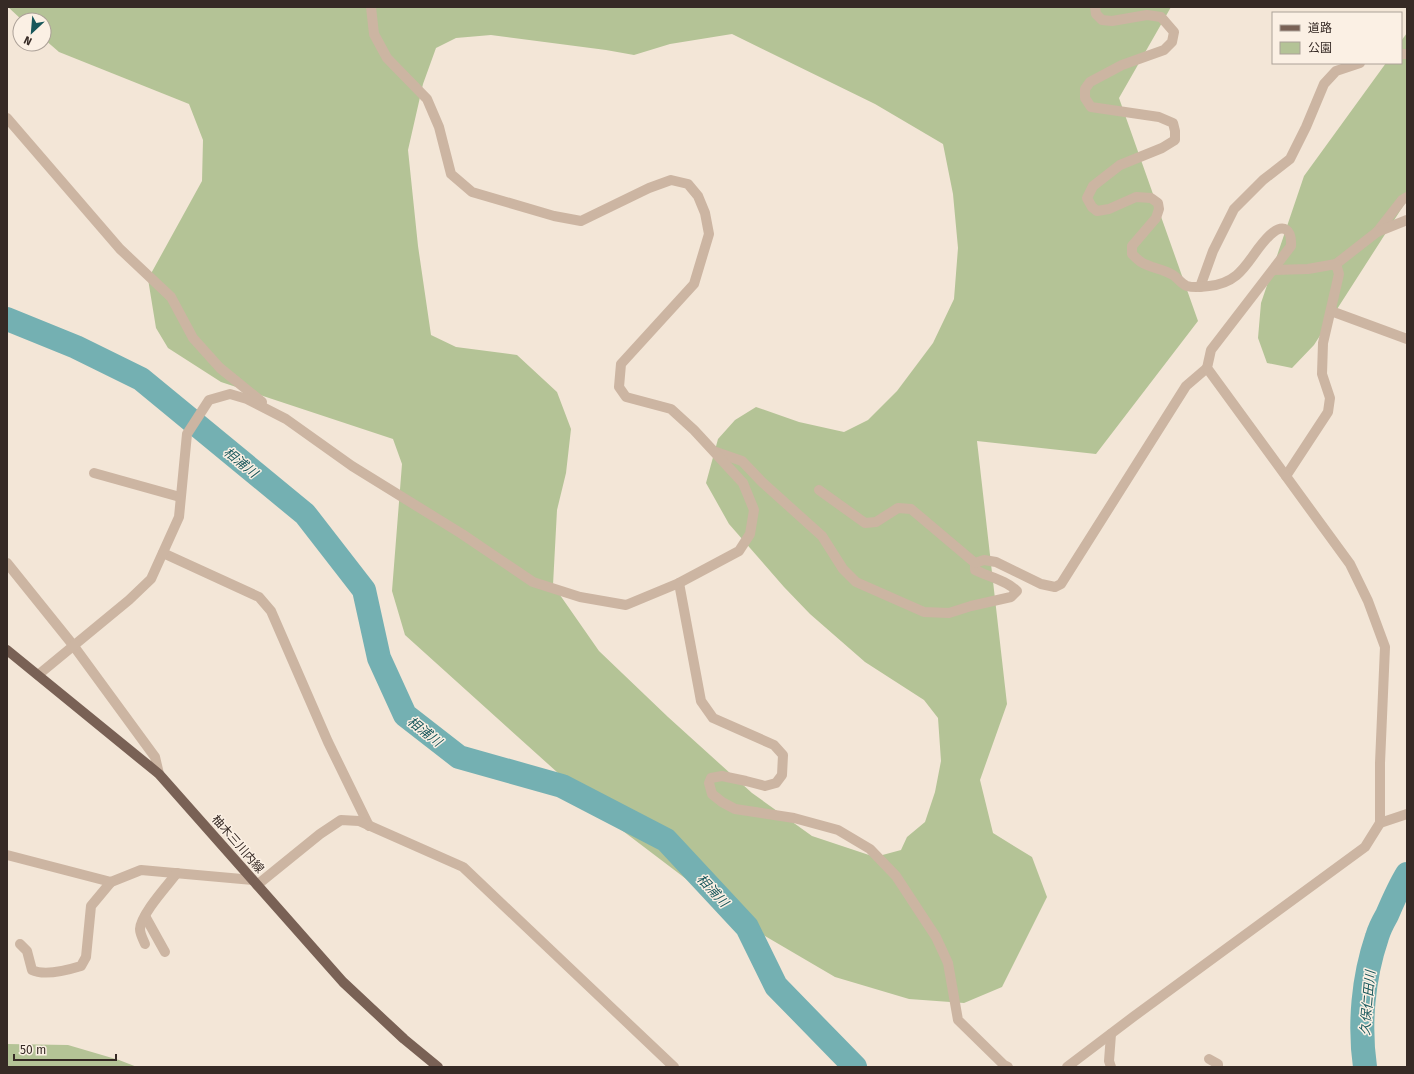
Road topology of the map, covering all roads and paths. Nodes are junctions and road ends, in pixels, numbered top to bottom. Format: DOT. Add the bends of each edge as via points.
graph roads {
  1 [pos="371,7"];
  2 [pos="1095,7"];
  3 [pos="1357,64"];
  4 [pos="7,118"];
  5 [pos="1407,197"];
  6 [pos="1407,220"];
  7 [pos="1377,232"];
  8 [pos="1336,264"];
  9 [pos="1274,270"];
  10 [pos="1200,287"];
  11 [pos="1331,311"];
  12 [pos="1407,339"];
  13 [pos="1207,368"];
  14 [pos="268,410"];
  15 [pos="714,452"];
  16 [pos="94,473"];
  17 [pos="1286,476"];
  18 [pos="820,490"];
  19 [pos="180,498"];
  20 [pos="163,553"];
  21 [pos="7,563"];
  22 [pos="976,563"];
  23 [pos="679,583"];
  24 [pos="73,645"];
  25 [pos="7,650"];
  26 [pos="38,675"];
  27 [pos="159,774"];
  28 [pos="1407,814"];
  29 [pos="1380,823"];
  30 [pos="369,826"];
  31 [pos="7,855"];
  32 [pos="177,873"];
  33 [pos="111,882"];
  34 [pos="255,883"];
  35 [pos="145,916"];
  36 [pos="20,944"];
  37 [pos="145,944"];
  38 [pos="165,952"];
  39 [pos="1111,1034"];
  40 [pos="1208,1059"];
  41 [pos="438,1067"];
  42 [pos="674,1067"];
  43 [pos="1008,1067"];
  44 [pos="1067,1067"];
  45 [pos="1111,1067"];
  46 [pos="1218,1067"];
  1 -- 15 [label="street" via="374,34 387,58 427,99 439,127 451,174 472,192 554,216 581,221 670,180 688,184 698,196 709,234 694,284 621,364 619,387 626,397 671,409"];
  2 -- 10 [label="street" via="1096,14 1102,20 1112,21 1147,15 1161,17 1174,32 1172,42 1164,50 1122,65 1090,82 1085,89 1085,98 1091,107 1159,117 1172,123 1175,140 1120,165 1093,186 1087,198 1097,211 1109,209 1136,197 1151,198 1158,203 1156,218 1132,246 1132,254 1141,262 1173,275 1187,286"];
  3 -- 10 [label="street" via="1336,70 1324,84 1290,159 1263,180 1234,209 1213,251"];
  4 -- 14 [label="street" via="120,249 171,297 193,338 220,368 259,398"];
  5 -- 7 [label="street"];
  6 -- 7 [label="street"];
  7 -- 8 [label="street"];
  8 -- 9 [label="street" via="1308,269"];
  8 -- 11 [label="street" via="1339,274"];
  9 -- 10 [label="street" via="1291,246 1292,238 1285,228 1271,234 1238,275 1218,285"];
  9 -- 13 [label="street" via="1211,350"];
  11 -- 12 [label="street"];
  11 -- 17 [label="street" via="1324,343 1322,374 1330,398 1328,412"];
  13 -- 17 [label="street"];
  13 -- 22 [label="street" via="1186,386 1061,584 1055,587 1041,584 996,562 984,560"];
  14 -- 19 [label="street" via="230,394 210,400 187,434"];
  14 -- 23 [label="street" via="286,419 352,466 462,534 533,582 580,597 626,605"];
  15 -- 22 [label="street" via="742,461 822,536 843,570 856,582 924,612 949,613 1011,597 1017,591 1010,584 975,570"];
  15 -- 23 [label="street" via="743,483 754,510 750,534 739,551"];
  16 -- 19 [label="street"];
  17 -- 29 [label="street" via="1350,564 1368,601 1385,647"];
  18 -- 22 [label="street" via="865,523 876,522 898,508 911,509"];
  19 -- 20 [label="street" via="179,517"];
  20 -- 24 [label="street" via="151,579"];
  20 -- 30 [label="street" via="259,597 271,611 328,742"];
  21 -- 24 [label="street"];
  23 -- 43 [label="street" via="701,701 713,718 774,745 784,754 782,775 776,783 765,786 722,776 711,778 709,783 712,794 736,809 794,818 838,830 870,849 896,876 936,937 948,963 958,1020"];
  24 -- 26 [label="street"];
  24 -- 27 [label="street" via="155,757"];
  25 -- 26 [label="main road, 柚木三川内線"];
  26 -- 27 [label="main road, 柚木三川内線"];
  27 -- 34 [label="main road, 柚木三川内線"];
  28 -- 29 [label="street"];
  29 -- 39 [label="street" via="1365,847"];
  30 -- 34 [label="street" via="359,821 341,820"];
  30 -- 42 [label="street" via="463,867"];
  31 -- 33 [label="street"];
  32 -- 33 [label="street" via="141,870"];
  32 -- 34 [label="street"];
  32 -- 35 [label="street"];
  33 -- 36 [label="street" via="91,906 86,957 82,966 70,970 38,973 32,970 27,951"];
  34 -- 41 [label="main road, 柚木三川内線" via="342,982"];
  35 -- 37 [label="street" via="140,927"];
  35 -- 38 [label="street"];
  39 -- 44 [label="street"];
  39 -- 45 [label="street"];
  40 -- 46 [label="street" via="1218,1064"];
}
